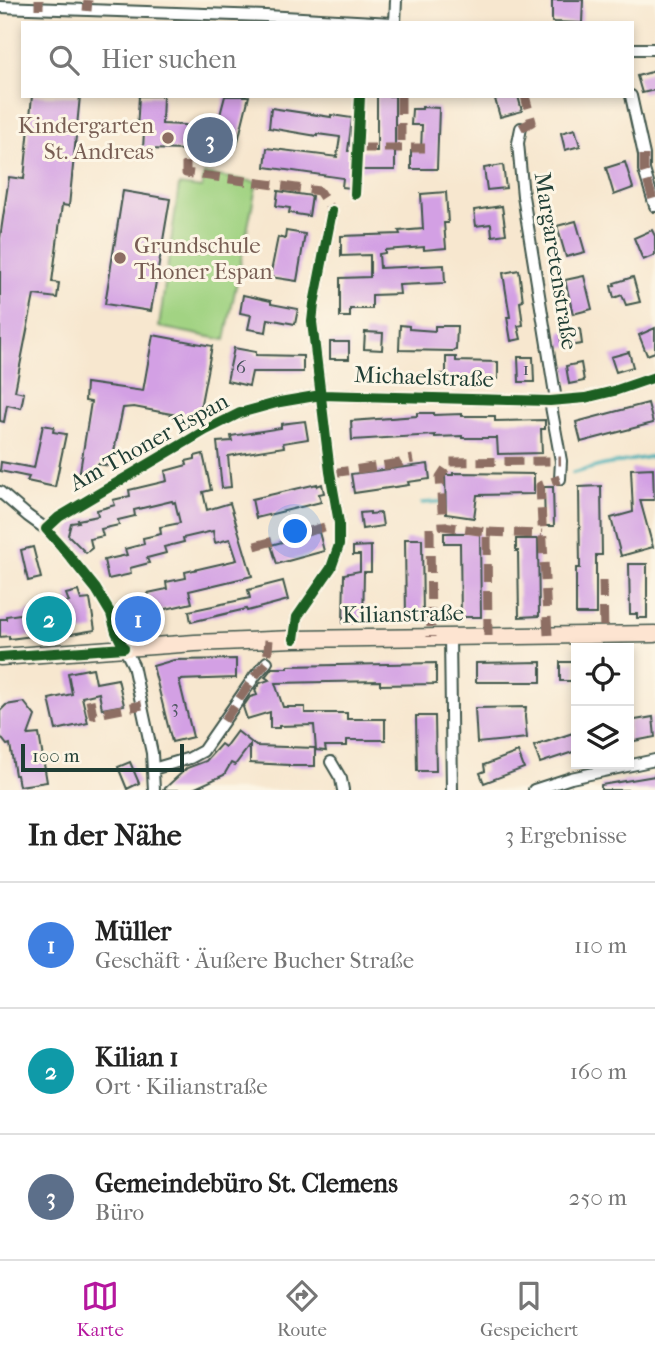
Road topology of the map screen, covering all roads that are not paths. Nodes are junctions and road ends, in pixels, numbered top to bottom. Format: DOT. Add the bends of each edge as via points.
graph roads {
  1 [pos="396,0"];
  2 [pos="0,7"];
  3 [pos="357,21"];
  4 [pos="394,21"];
  5 [pos="634,49"];
  6 [pos="655,49"];
  7 [pos="631,98"];
  8 [pos="521,128"];
  9 [pos="655,206"];
  10 [pos="332,211"];
  11 [pos="655,377"];
  12 [pos="321,395"];
  13 [pos="553,401"];
  14 [pos="560,479"];
  15 [pos="0,492"];
  16 [pos="46,529"];
  17 [pos="655,634"];
  18 [pos="450,636"];
  19 [pos="294,639"];
  20 [pos="124,648"];
  21 [pos="69,653"];
  22 [pos="0,657"];
  23 [pos="267,662"];
  24 [pos="0,666"];
  25 [pos="655,760"];
  26 [pos="331,762"];
  27 [pos="153,769"];
  28 [pos="153,790"];
  29 [pos="343,790"];
  30 [pos="452,790"];
  31 [pos="534,790"];
  1 -- 4 [label="street"];
  2 -- 3 [label="street"];
  5 -- 6 [label="street"];
  7 -- 9 [label="street"];
  8 -- 13 [label="street, Margaretenstraße" via="523,196"];
  10 -- 12 [label="street" via="312,323"];
  11 -- 13 [label="street, Michaelstraße" via="586,398"];
  12 -- 13 [label="street, Michaelstraße"];
  12 -- 16 [label="street, Am Thoner Espan" via="240,413 59,517"];
  12 -- 19 [label="street, Michaelstraße" via="339,545 331,568 297,617"];
  13 -- 14 [label="street"];
  15 -- 16 [label="street"];
  16 -- 20 [label="street" via="96,589"];
  17 -- 18 [label="main road, Kilianstraße"];
  18 -- 19 [label="main road, Kilianstraße"];
  18 -- 30 [label="street"];
  19 -- 20 [label="main road, Kilianstraße"];
  20 -- 21 [label="main road, Kilianstraße"];
  20 -- 27 [label="street" via="133,665"];
  21 -- 22 [label="main road, Kilianstraße"];
  21 -- 24 [label="main road, Kilianstraße"];
  23 -- 27 [label="street" via="203,751"];
  25 -- 31 [label="street"];
  26 -- 29 [label="street"];
  27 -- 28 [label="street"];
}
